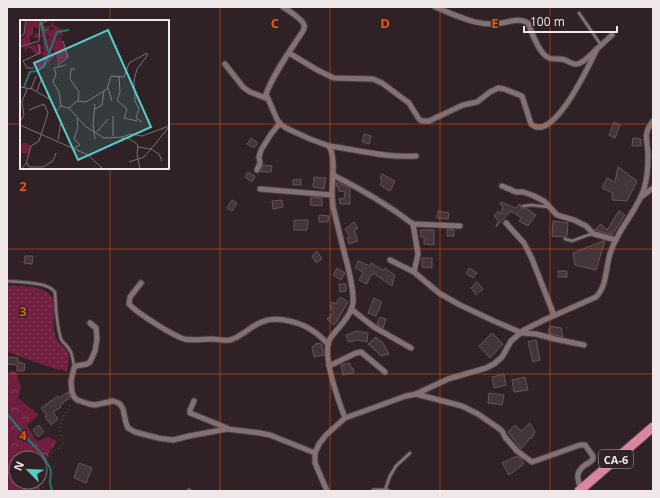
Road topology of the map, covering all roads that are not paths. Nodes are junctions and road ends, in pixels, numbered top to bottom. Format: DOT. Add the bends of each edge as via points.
graph roads {
  1 [pos="283,7"];
  2 [pos="435,7"];
  3 [pos="579,13"];
  4 [pos="612,35"];
  5 [pos="599,48"];
  6 [pos="289,53"];
  7 [pos="225,64"];
  8 [pos="268,99"];
  9 [pos="653,121"];
  10 [pos="280,123"];
  11 [pos="329,146"];
  12 [pos="416,156"];
  13 [pos="257,170"];
  14 [pos="333,175"];
  15 [pos="502,186"];
  16 [pos="653,188"];
  17 [pos="260,189"];
  18 [pos="332,195"];
  19 [pos="640,197"];
  20 [pos="523,206"];
  21 [pos="550,207"];
  22 [pos="506,223"];
  23 [pos="413,224"];
  24 [pos="460,226"];
  25 [pos="594,234"];
  26 [pos="564,239"];
  27 [pos="616,240"];
  28 [pos="390,260"];
  29 [pos="414,272"];
  30 [pos="7,281"];
  31 [pos="141,283"];
  32 [pos="351,309"];
  33 [pos="554,315"];
  34 [pos="90,323"];
  35 [pos="522,332"];
  36 [pos="328,344"];
  37 [pos="584,345"];
  38 [pos="411,348"];
  39 [pos="330,366"];
  40 [pos="74,368"];
  41 [pos="385,372"];
  42 [pos="416,394"];
  43 [pos="194,401"];
  44 [pos="345,418"];
  45 [pos="653,427"];
  46 [pos="227,428"];
  47 [pos="315,453"];
  48 [pos="410,453"];
  49 [pos="580,490"];
  50 [pos="326,491"];
  51 [pos="374,491"];
  52 [pos="386,491"];
  1 -- 6 [label="street" via="301,20 305,27"];
  2 -- 5 [label="street" via="472,21 490,24 524,21 528,23 544,56 571,64 580,64"];
  3 -- 5 [label="lane"];
  4 -- 5 [label="street"];
  5 -- 6 [label="street" via="556,119 538,128 531,124 522,96 504,89 498,88 477,102 463,105 429,121 422,121 409,103 382,83 373,79 334,78"];
  6 -- 8 [label="street" via="268,88"];
  7 -- 8 [label="street" via="250,92"];
  8 -- 10 [label="street"];
  9 -- 19 [label="street" via="646,135 648,156 644,188"];
  10 -- 11 [label="street" via="291,132"];
  10 -- 13 [label="street" via="261,150"];
  11 -- 12 [label="street" via="384,155"];
  11 -- 14 [label="street" via="332,151"];
  14 -- 18 [label="street"];
  14 -- 23 [label="street" via="404,216"];
  15 -- 21 [label="street" via="544,201"];
  16 -- 19 [label="street"];
  17 -- 18 [label="street"];
  18 -- 32 [label="street" via="353,294"];
  19 -- 27 [label="street"];
  20 -- 21 [label="lane"];
  21 -- 25 [label="street" via="557,215 586,226"];
  22 -- 33 [label="street" via="524,242"];
  23 -- 24 [label="street"];
  23 -- 29 [label="street" via="418,254"];
  25 -- 26 [label="lane" via="572,241"];
  25 -- 27 [label="street"];
  27 -- 33 [label="street" via="610,252 601,292"];
  28 -- 29 [label="street"];
  29 -- 35 [label="street" via="439,293 460,305"];
  30 -- 40 [label="lane" via="39,284 55,292 60,335 62,342 70,350"];
  31 -- 36 [label="street" via="130,297 129,304 149,320 184,339 230,340 260,322 280,319 300,324 316,332"];
  32 -- 36 [label="street"];
  32 -- 38 [label="street"];
  33 -- 35 [label="street"];
  34 -- 40 [label="street" via="96,328 95,351 90,362"];
  35 -- 37 [label="street"];
  35 -- 42 [label="street" via="511,341 502,357 494,364 448,379"];
  36 -- 39 [label="street"];
  39 -- 41 [label="street" via="361,352"];
  39 -- 44 [label="street" via="337,399"];
  40 -- 46 [label="street" via="71,381 74,397 89,404 113,401 120,404 128,428 135,432 173,440"];
  42 -- 44 [label="street"];
  42 -- 49 [label="street" via="462,406 478,414 497,426 517,451 532,462 580,445 585,446 593,459 578,472"];
  43 -- 46 [label="street" via="190,413"];
  44 -- 47 [label="street" via="326,435"];
  45 -- 49 [label="highway, CA-6"];
  46 -- 47 [label="street" via="270,435"];
  47 -- 50 [label="street" via="315,463"];
  48 -- 52 [label="lane" via="396,466"];
  51 -- 52 [label="street"];
}
